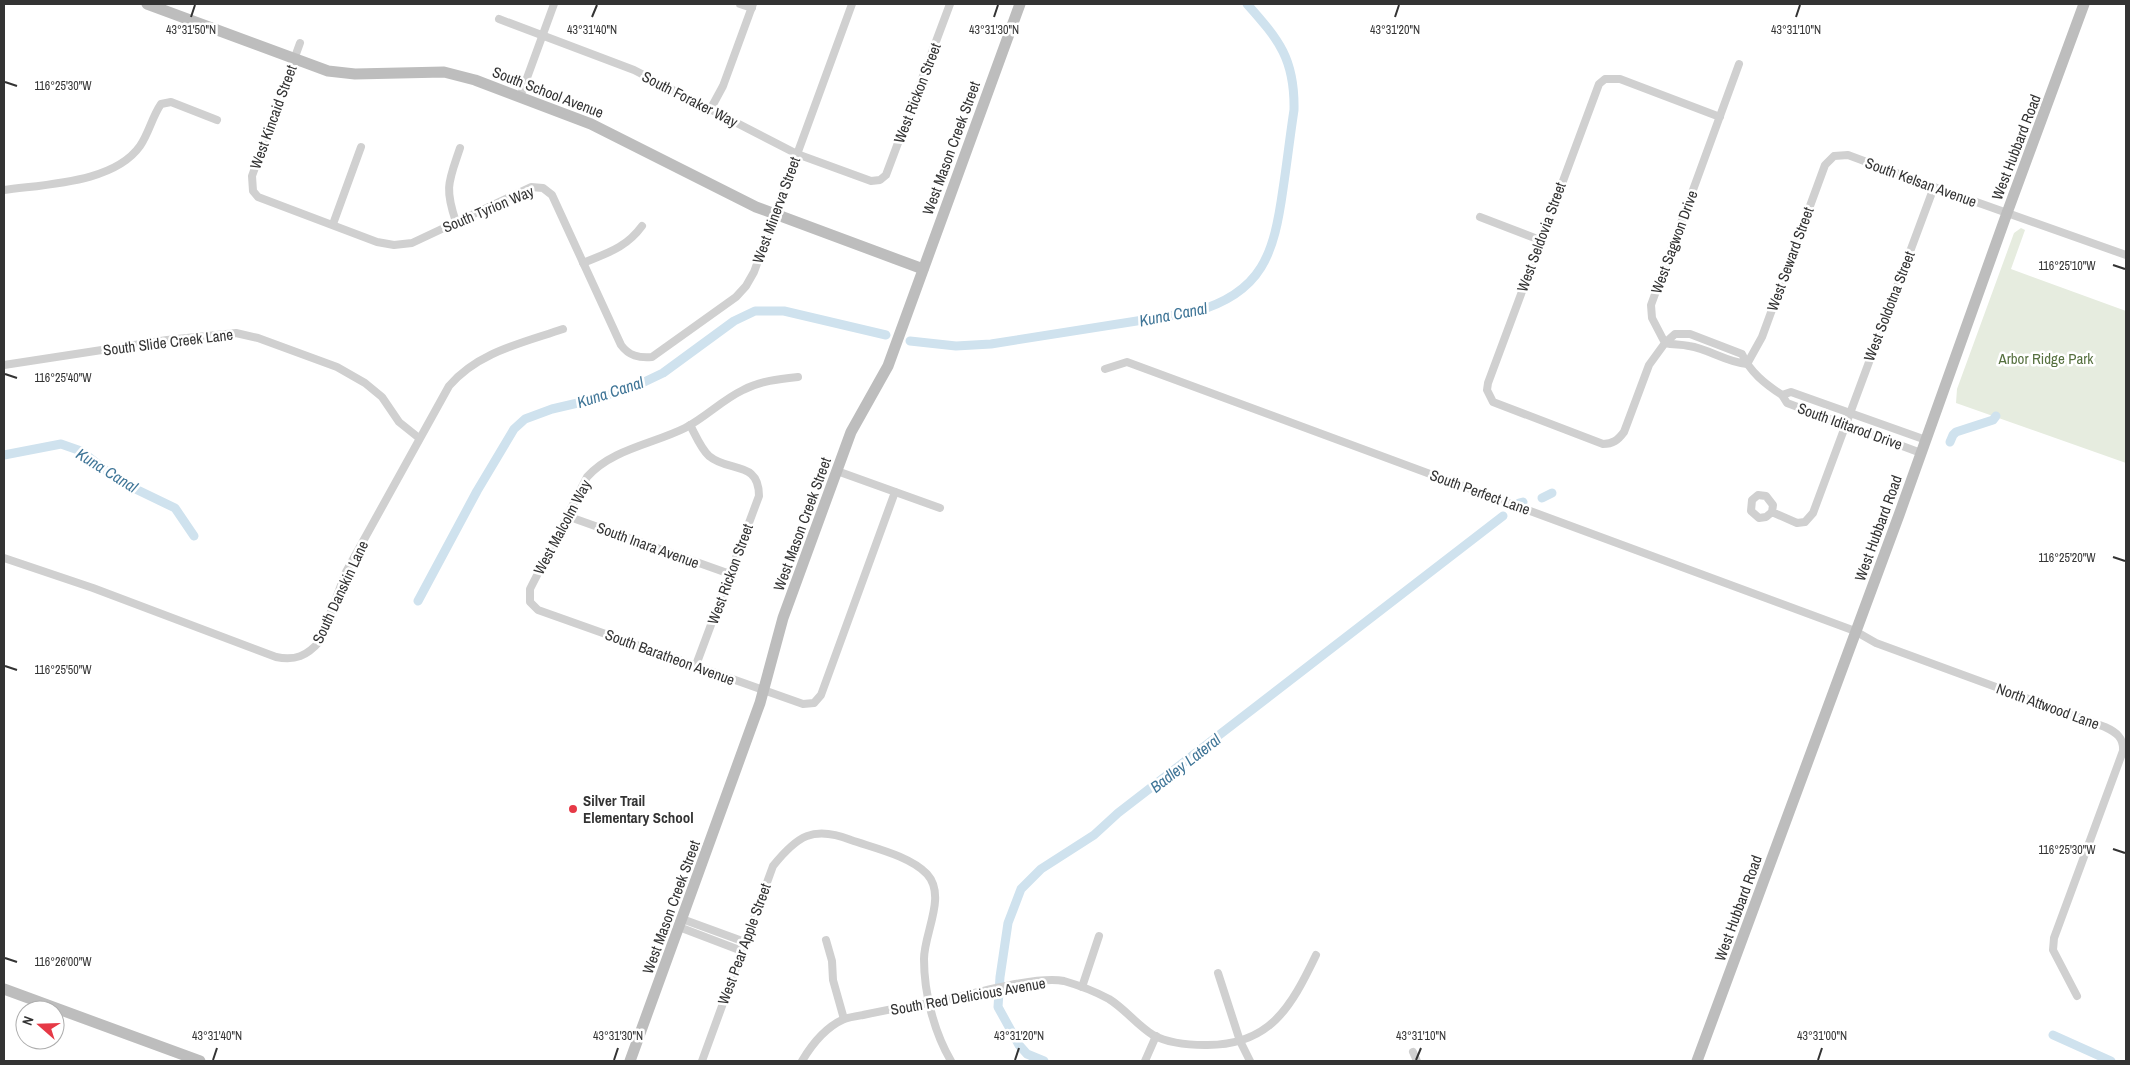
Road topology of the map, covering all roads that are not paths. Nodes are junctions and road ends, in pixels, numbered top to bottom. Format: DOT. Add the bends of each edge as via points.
graph roads {
  1 [pos="147,4"];
  2 [pos="554,4"];
  3 [pos="740,4"];
  4 [pos="852,4"];
  5 [pos="950,4"];
  6 [pos="1020,4"];
  7 [pos="2084,4"];
  8 [pos="752,6"];
  9 [pos="499,19"];
  10 [pos="542,35"];
  11 [pos="300,43"];
  12 [pos="295,58"];
  13 [pos="1740,64"];
  14 [pos="520,97"];
  15 [pos="710,110"];
  16 [pos="1720,117"];
  17 [pos="217,120"];
  18 [pos="361,147"];
  19 [pos="460,148"];
  20 [pos="797,154"];
  21 [pos="1834,156"];
  22 [pos="880,180"];
  23 [pos="1934,187"];
  24 [pos="4,190"];
  25 [pos="253,191"];
  26 [pos="2007,213"];
  27 [pos="775,214"];
  28 [pos="1480,217"];
  29 [pos="456,222"];
  30 [pos="333,224"];
  31 [pos="642,226"];
  32 [pos="1540,240"];
  33 [pos="2126,255"];
  34 [pos="584,263"];
  35 [pos="923,269"];
  36 [pos="563,329"];
  37 [pos="1665,343"];
  38 [pos="633,356"];
  39 [pos="1747,364"];
  40 [pos="4,365"];
  41 [pos="1105,369"];
  42 [pos="798,376"];
  43 [pos="1782,395"];
  44 [pos="1849,413"];
  45 [pos="1844,424"];
  46 [pos="690,425"];
  47 [pos="419,438"];
  48 [pos="1926,440"];
  49 [pos="1921,453"];
  50 [pos="837,471"];
  51 [pos="895,492"];
  52 [pos="940,508"];
  53 [pos="1772,512"];
  54 [pos="567,516"];
  55 [pos="4,558"];
  56 [pos="730,574"];
  57 [pos="530,602"];
  58 [pos="1855,631"];
  59 [pos="696,665"];
  60 [pos="764,690"];
  61 [pos="681,923"];
  62 [pos="1099,936"];
  63 [pos="826,940"];
  64 [pos="745,942"];
  65 [pos="742,951"];
  66 [pos="1316,955"];
  67 [pos="1218,974"];
  68 [pos="1082,987"];
  69 [pos="4,989"];
  70 [pos="2077,996"];
  71 [pos="930,1003"];
  72 [pos="844,1019"];
  73 [pos="1156,1036"];
  74 [pos="1240,1041"];
  75 [pos="1413,1052"];
  76 [pos="200,1061"];
  77 [pos="630,1061"];
  78 [pos="702,1061"];
  79 [pos="802,1061"];
  80 [pos="951,1061"];
  81 [pos="1145,1061"];
  82 [pos="1250,1061"];
  83 [pos="1417,1061"];
  84 [pos="1697,1061"];
  1 -- 12 [label="street, South School Avenue"];
  2 -- 10 [label="street"];
  3 -- 8 [label="street"];
  4 -- 20 [label="street, West Minerva Street"];
  5 -- 22 [label="street, West Rickon Street" via="886,175"];
  6 -- 35 [label="street, West Mason Creek Street"];
  7 -- 26 [label="street, West Hubbard Road"];
  8 -- 15 [label="street" via="723,86"];
  9 -- 10 [label="street, South Foraker Way"];
  10 -- 14 [label="street"];
  10 -- 15 [label="street, South Foraker Way" via="634,70"];
  11 -- 12 [label="street, West Kincaid Street"];
  12 -- 14 [label="street, South School Avenue" via="342,73 444,72"];
  12 -- 25 [label="street, West Kincaid Street" via="252,176"];
  13 -- 16 [label="street, West Sagwon Drive"];
  14 -- 27 [label="street, South School Avenue" via="609,132"];
  15 -- 20 [label="street, South Foraker Way"];
  16 -- 32 [label="street, West Seldovia Street" via="1620,79 1604,79 1594,92"];
  16 -- 37 [label="street, West Sagwon Drive" via="1651,305 1652,318"];
  17 -- 24 [label="street" via="171,102 161,104 140,146 114,169 85,178"];
  18 -- 30 [label="street"];
  19 -- 29 [label="street" via="448,181"];
  20 -- 22 [label="street, South Foraker Way" via="871,181"];
  20 -- 27 [label="street, West Minerva Street"];
  21 -- 23 [label="street, South Kelsan Avenue" via="1848,155"];
  21 -- 39 [label="street, West Seward Street" via="1824,165 1762,338"];
  23 -- 26 [label="street, South Kelsan Avenue"];
  23 -- 44 [label="street, West Soldotna Street"];
  25 -- 30 [label="street, South Tyrion Way" via="263,199"];
  26 -- 33 [label="street, South Kelsan Avenue"];
  26 -- 48 [label="street, West Hubbard Road"];
  27 -- 35 [label="street, South School Avenue"];
  27 -- 38 [label="street, West Minerva Street" via="754,272 736,297 652,358"];
  28 -- 32 [label="street"];
  29 -- 30 [label="street, South Tyrion Way" via="412,242 394,245 377,242"];
  29 -- 34 [label="street, South Tyrion Way" via="531,187 543,188 552,195"];
  31 -- 34 [label="street" via="625,245"];
  32 -- 37 [label="street, West Seldovia Street" via="1488,383 1489,398 1498,406 1603,444 1615,442 1624,432 1649,365"];
  34 -- 38 [label="street, South Tyrion Way" via="621,345"];
  35 -- 50 [label="street, West Mason Creek Street" via="888,366 851,432"];
  36 -- 47 [label="street, South Danskin Lane" via="484,356 469,366 443,394"];
  37 -- 39 [label="street" via="1688,346"];
  37 -- 39 [label="street, South Iditarod Drive" via="1675,334 1690,334 1742,354"];
  39 -- 43 [label="street, South Iditarod Drive" via="1762,381"];
  40 -- 47 [label="street, South Slide Creek Lane" via="192,336 246,334 351,374 382,397 399,422"];
  41 -- 58 [label="street, South Perfect Lane" via="1127,362"];
  42 -- 46 [label="street, West Malcolm Way" via="742,390"];
  43 -- 44 [label="street, South Iditarod Drive" via="1790,392"];
  43 -- 45 [label="street, South Iditarod Drive" via="1787,403"];
  44 -- 45 [label="street, West Soldotna Street"];
  44 -- 48 [label="street, South Iditarod Drive"];
  45 -- 49 [label="street, South Iditarod Drive"];
  45 -- 53 [label="street, West Soldotna Street" via="1813,513 1805,522 1797,523"];
  46 -- 54 [label="street, West Malcolm Way" via="597,467 587,477"];
  46 -- 56 [label="street, West Rickon Street" via="707,455 752,473 759,482 759,496"];
  47 -- 55 [label="street, South Danskin Lane" via="346,572 320,642 302,657 288,660 276,657"];
  48 -- 49 [label="street, West Hubbard Road"];
  49 -- 58 [label="street, West Hubbard Road"];
  50 -- 51 [label="street"];
  50 -- 60 [label="street, West Mason Creek Street" via="783,618"];
  51 -- 52 [label="street"];
  51 -- 60 [label="street, South Baratheon Avenue" via="822,695 814,703 803,704"];
  54 -- 56 [label="street, South Inara Avenue"];
  54 -- 57 [label="street, West Malcolm Way" via="530,589"];
  56 -- 59 [label="street, West Rickon Street"];
  57 -- 59 [label="street, South Baratheon Avenue" via="538,610"];
  58 -- 70 [label="street, North Attwood Lane" via="1876,643 2105,726 2124,743 2054,938 2053,950"];
  58 -- 84 [label="street, West Hubbard Road"];
  59 -- 60 [label="street, South Baratheon Avenue"];
  60 -- 61 [label="street, West Mason Creek Street"];
  61 -- 64 [label="street"];
  61 -- 65 [label="street"];
  61 -- 77 [label="street, West Mason Creek Street"];
  62 -- 68 [label="street"];
  63 -- 72 [label="street"];
  64 -- 65 [label="street, West Pear Apple Street"];
  64 -- 71 [label="street, West Pear Apple Street" via="773,866 787,848 802,836 838,835 914,863 928,876 934,887 935,903 924,958"];
  65 -- 78 [label="street, West Pear Apple Street"];
  66 -- 74 [label="street, South Red Delicious Avenue" via="1299,991 1283,1012 1264,1030"];
  67 -- 74 [label="street"];
  68 -- 71 [label="street, South Red Delicious Avenue" via="1062,981 1034,982"];
  68 -- 73 [label="street, South Red Delicious Avenue" via="1110,1000"];
  69 -- 76 [label="street"];
  71 -- 72 [label="street, South Red Delicious Avenue"];
  71 -- 80 [label="street" via="941,1045"];
  72 -- 79 [label="street, South Red Delicious Avenue" via="824,1033"];
  73 -- 74 [label="street, South Red Delicious Avenue" via="1193,1045"];
  73 -- 81 [label="street"];
  74 -- 82 [label="street"];
  75 -- 83 [label="street"];
}
